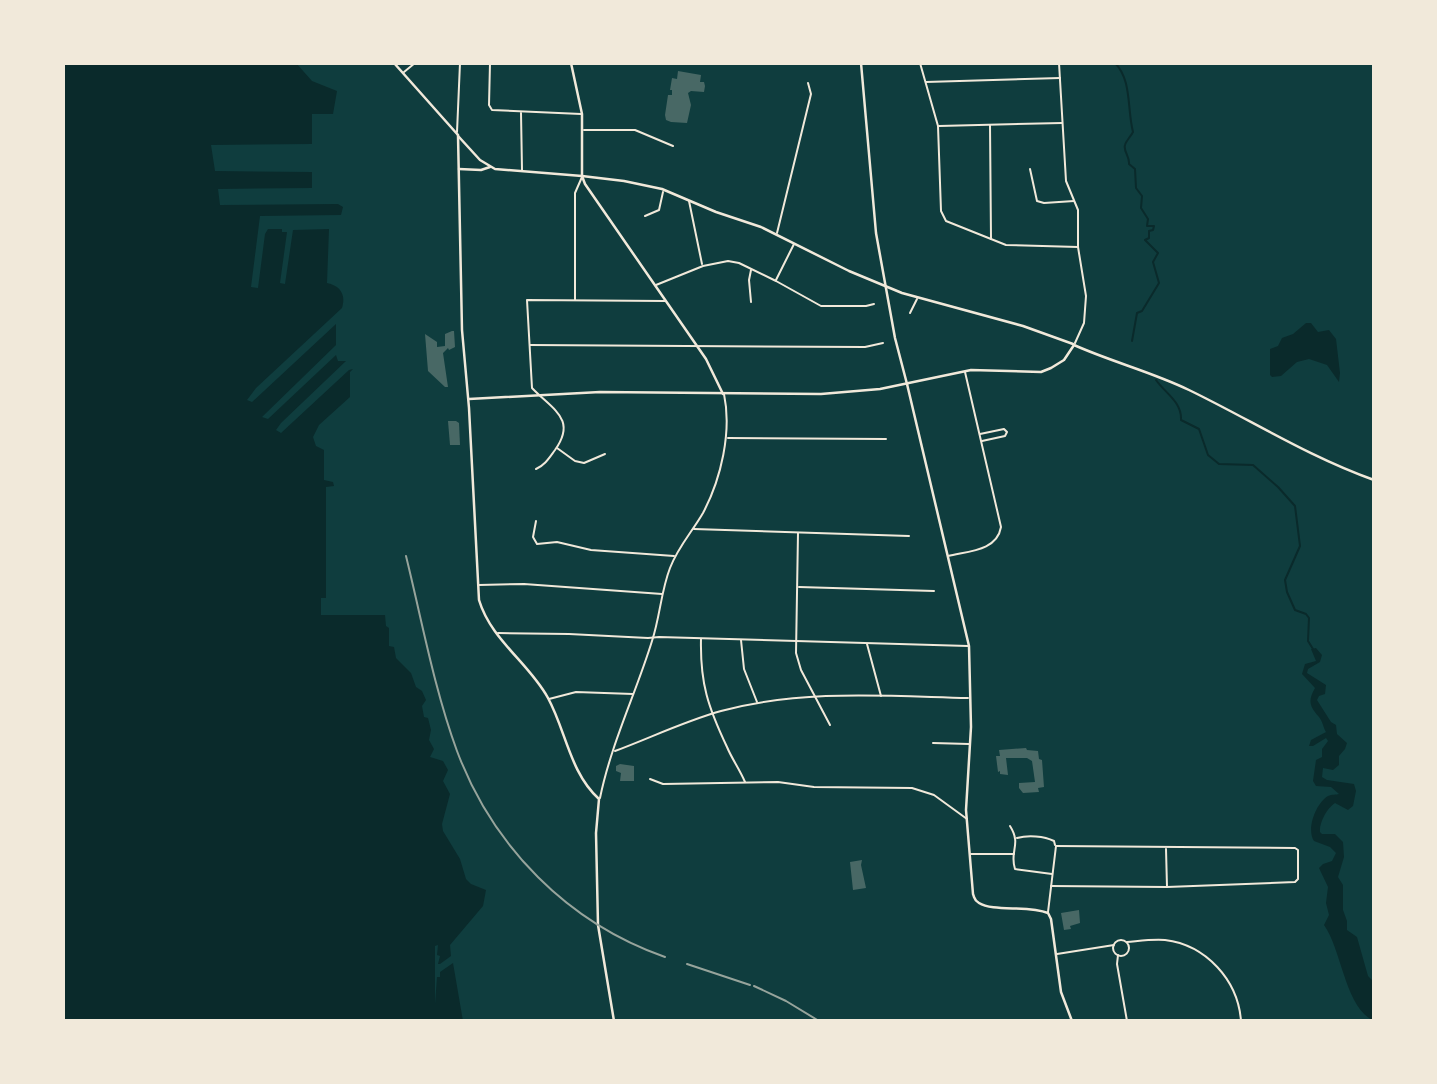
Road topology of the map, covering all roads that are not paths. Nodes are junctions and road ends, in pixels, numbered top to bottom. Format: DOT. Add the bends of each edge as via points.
graph roads {
  1 [pos="394,63"];
  2 [pos="415,63"];
  3 [pos="460,63"];
  4 [pos="489,63"];
  5 [pos="570,63"];
  6 [pos="861,63"];
  7 [pos="920,63"];
  8 [pos="1059,63"];
  9 [pos="403,73"];
  10 [pos="1060,78"];
  11 [pos="925,82"];
  12 [pos="808,83"];
  13 [pos="521,112"];
  14 [pos="582,114"];
  15 [pos="1062,123"];
  16 [pos="989,125"];
  17 [pos="937,127"];
  18 [pos="583,130"];
  19 [pos="457,135"];
  20 [pos="673,146"];
  21 [pos="491,167"];
  22 [pos="459,169"];
  23 [pos="1030,169"];
  24 [pos="522,170"];
  25 [pos="582,176"];
  26 [pos="663,190"];
  27 [pos="688,200"];
  28 [pos="1075,201"];
  29 [pos="645,216"];
  30 [pos="776,234"];
  31 [pos="991,240"];
  32 [pos="794,243"];
  33 [pos="1078,247"];
  34 [pos="703,266"];
  35 [pos="751,269"];
  36 [pos="776,281"];
  37 [pos="655,285"];
  38 [pos="917,298"];
  39 [pos="575,301"];
  40 [pos="666,301"];
  41 [pos="751,302"];
  42 [pos="874,304"];
  43 [pos="910,313"];
  44 [pos="883,343"];
  45 [pos="530,345"];
  46 [pos="1074,345"];
  47 [pos="698,347"];
  48 [pos="964,371"];
  49 [pos="907,384"];
  50 [pos="539,394"];
  51 [pos="723,394"];
  52 [pos="469,399"];
  53 [pos="979,435"];
  54 [pos="727,438"];
  55 [pos="886,439"];
  56 [pos="981,442"];
  57 [pos="556,448"];
  58 [pos="605,454"];
  59 [pos="536,469"];
  60 [pos="1374,480"];
  61 [pos="536,521"];
  62 [pos="692,529"];
  63 [pos="799,532"];
  64 [pos="909,536"];
  65 [pos="675,556"];
  66 [pos="948,556"];
  67 [pos="478,585"];
  68 [pos="798,587"];
  69 [pos="934,591"];
  70 [pos="662,594"];
  71 [pos="496,634"];
  72 [pos="653,638"];
  73 [pos="701,638"];
  74 [pos="741,639"];
  75 [pos="795,640"];
  76 [pos="867,643"];
  77 [pos="969,646"];
  78 [pos="634,695"];
  79 [pos="815,696"];
  80 [pos="881,696"];
  81 [pos="971,698"];
  82 [pos="549,699"];
  83 [pos="758,703"];
  84 [pos="712,714"];
  85 [pos="830,725"];
  86 [pos="933,743"];
  87 [pos="970,744"];
  88 [pos="614,751"];
  89 [pos="650,779"];
  90 [pos="745,783"];
  91 [pos="599,799"];
  92 [pos="967,820"];
  93 [pos="1010,826"];
  94 [pos="1017,838"];
  95 [pos="1056,846"];
  96 [pos="1167,848"];
  97 [pos="970,853"];
  98 [pos="1014,854"];
  99 [pos="1052,874"];
  100 [pos="1051,886"];
  101 [pos="1167,887"];
  102 [pos="1048,913"];
  103 [pos="1137,941"];
  104 [pos="1127,942"];
  105 [pos="1114,945"];
  106 [pos="1129,947"];
  107 [pos="1056,954"];
  108 [pos="1118,955"];
  109 [pos="614,1021"];
  110 [pos="1072,1021"];
  111 [pos="1127,1021"];
  112 [pos="1241,1021"];
  1 -- 9 [label="main road"];
  2 -- 9 [label="street"];
  3 -- 19 [label="street"];
  4 -- 13 [label="street" via="491,109"];
  5 -- 14 [label="main road"];
  6 -- 49 [label="main road" via="872,200"];
  7 -- 11 [label="street"];
  8 -- 10 [label="street"];
  9 -- 19 [label="main road"];
  10 -- 11 [label="street"];
  10 -- 15 [label="street"];
  11 -- 17 [label="street"];
  12 -- 30 [label="street" via="811,94"];
  13 -- 14 [label="street"];
  13 -- 24 [label="street"];
  14 -- 18 [label="main road"];
  15 -- 16 [label="street"];
  15 -- 28 [label="street" via="1066,181"];
  16 -- 17 [label="street"];
  16 -- 31 [label="street"];
  17 -- 31 [label="street" via="943,217"];
  18 -- 20 [label="street" via="635,130"];
  18 -- 25 [label="main road"];
  19 -- 21 [label="main road"];
  19 -- 22 [label="main road"];
  21 -- 22 [label="main road"];
  21 -- 24 [label="main road"];
  22 -- 52 [label="main road" via="462,330"];
  23 -- 28 [label="street" via="1037,201"];
  24 -- 25 [label="main road"];
  25 -- 26 [label="main road"];
  25 -- 37 [label="main road"];
  25 -- 39 [label="street" via="575,193"];
  26 -- 27 [label="main road"];
  26 -- 29 [label="street" via="659,210"];
  27 -- 30 [label="main road"];
  27 -- 34 [label="street"];
  28 -- 33 [label="street"];
  30 -- 32 [label="main road"];
  31 -- 33 [label="street" via="1016,246"];
  32 -- 36 [label="street"];
  32 -- 38 [label="main road"];
  33 -- 46 [label="street" via="1086,314"];
  34 -- 35 [label="street" via="728,261"];
  34 -- 37 [label="street"];
  35 -- 36 [label="street"];
  35 -- 41 [label="street"];
  36 -- 42 [label="street" via="823,307"];
  37 -- 40 [label="main road"];
  38 -- 43 [label="street"];
  38 -- 46 [label="main road" via="1023,326"];
  39 -- 40 [label="street"];
  39 -- 45 [label="street" via="527,300"];
  40 -- 47 [label="main road"];
  44 -- 47 [label="street" via="868,347"];
  45 -- 47 [label="street"];
  45 -- 50 [label="street" via="533,388"];
  46 -- 48 [label="main road" via="1063,360 1045,371"];
  46 -- 60 [label="main road" via="1161,377 1325,461"];
  47 -- 51 [label="main road"];
  48 -- 49 [label="main road"];
  48 -- 53 [label="street"];
  49 -- 51 [label="main road" via="835,394"];
  49 -- 66 [label="main road"];
  50 -- 51 [label="main road"];
  50 -- 52 [label="main road"];
  50 -- 57 [label="street" via="565,425"];
  51 -- 54 [label="street"];
  52 -- 67 [label="main road"];
  53 -- 56 [label="street"];
  53 -- 56 [label="street" via="1007,432"];
  54 -- 55 [label="street"];
  54 -- 62 [label="street" via="709,498"];
  56 -- 66 [label="street" via="1000,533 989,546"];
  57 -- 58 [label="street" via="584,463"];
  57 -- 59 [label="street"];
  61 -- 65 [label="street" via="533,537 537,544 562,542 592,550"];
  62 -- 63 [label="street"];
  62 -- 65 [label="street"];
  63 -- 64 [label="street"];
  63 -- 68 [label="street"];
  65 -- 70 [label="street"];
  66 -- 77 [label="main road"];
  67 -- 70 [label="street"];
  67 -- 71 [label="main road" via="483,612"];
  68 -- 69 [label="street"];
  68 -- 75 [label="street"];
  70 -- 72 [label="street"];
  71 -- 72 [label="street"];
  71 -- 82 [label="main road"];
  72 -- 73 [label="street"];
  72 -- 78 [label="street"];
  73 -- 74 [label="street"];
  73 -- 84 [label="street" via="703,685"];
  74 -- 75 [label="street"];
  74 -- 83 [label="street" via="744,669"];
  75 -- 76 [label="street"];
  75 -- 79 [label="street" via="797,662"];
  76 -- 77 [label="street"];
  76 -- 80 [label="street"];
  77 -- 81 [label="main road"];
  78 -- 82 [label="street" via="576,692"];
  78 -- 88 [label="street"];
  79 -- 80 [label="street"];
  79 -- 83 [label="street"];
  79 -- 85 [label="street"];
  80 -- 81 [label="street"];
  81 -- 87 [label="main road"];
  82 -- 91 [label="main road" via="582,779"];
  83 -- 84 [label="street"];
  84 -- 88 [label="street"];
  84 -- 90 [label="street"];
  86 -- 87 [label="street"];
  87 -- 92 [label="main road"];
  88 -- 91 [label="street"];
  89 -- 90 [label="street" via="663,784"];
  90 -- 92 [label="street" via="916,788 934,795"];
  91 -- 109 [label="main road" via="598,925"];
  92 -- 97 [label="main road"];
  93 -- 94 [label="street"];
  94 -- 95 [label="street" via="1049,838"];
  94 -- 98 [label="street"];
  95 -- 96 [label="street"];
  95 -- 99 [label="street"];
  96 -- 101 [label="street"];
  96 -- 101 [label="street" via="1295,848 1298,859 1295,881"];
  97 -- 98 [label="street"];
  97 -- 102 [label="main road" via="973,894 978,902"];
  98 -- 99 [label="street" via="1015,869"];
  99 -- 100 [label="street"];
  100 -- 101 [label="street"];
  100 -- 102 [label="street"];
  102 -- 107 [label="main road"];
  103 -- 104 [label="street"];
  103 -- 106 [label="street"];
  103 -- 112 [label="street" via="1178,943 1210,960 1236,995"];
  104 -- 105 [label="street" via="1119,940"];
  104 -- 106 [label="street"];
  105 -- 107 [label="street"];
  105 -- 108 [label="street"];
  106 -- 108 [label="street" via="1125,955"];
  107 -- 110 [label="main road"];
  108 -- 111 [label="street"];
}
